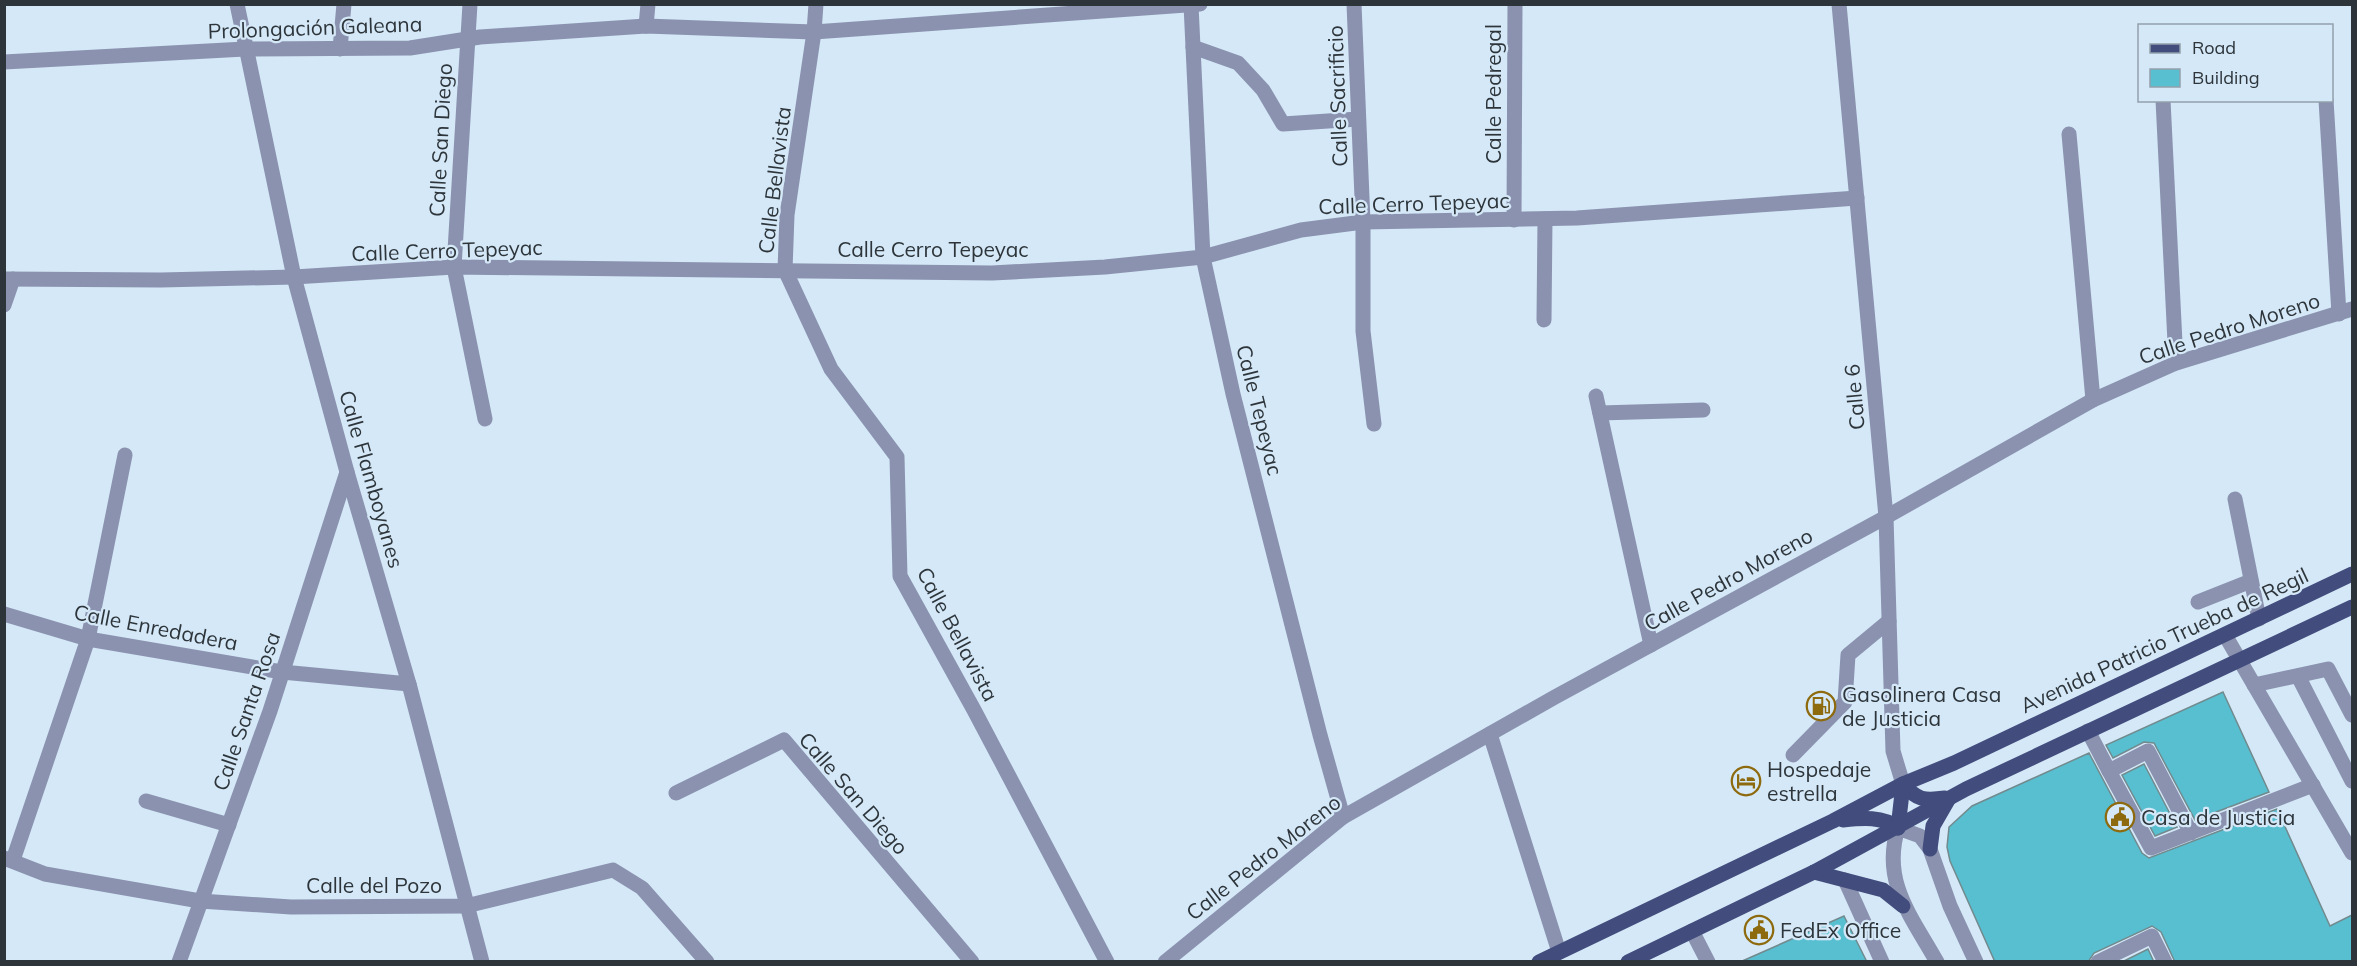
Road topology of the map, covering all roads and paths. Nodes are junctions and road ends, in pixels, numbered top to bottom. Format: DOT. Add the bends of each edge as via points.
graph roads {
  1 [pos="237,4"];
  2 [pos="344,4"];
  3 [pos="470,4"];
  4 [pos="648,4"];
  5 [pos="816,4"];
  6 [pos="1200,4"];
  7 [pos="1354,4"];
  8 [pos="1515,4"];
  9 [pos="1839,4"];
  10 [pos="1191,5"];
  11 [pos="1011,11"];
  12 [pos="646,26"];
  13 [pos="814,32"];
  14 [pos="466,40"];
  15 [pos="1193,47"];
  16 [pos="244,49"];
  17 [pos="340,49"];
  18 [pos="4,62"];
  19 [pos="2163,102"];
  20 [pos="2326,102"];
  21 [pos="1359,119"];
  22 [pos="2068,134"];
  23 [pos="1857,198"];
  24 [pos="1545,219"];
  25 [pos="1514,220"];
  26 [pos="1363,222"];
  27 [pos="1203,257"];
  28 [pos="454,267"];
  29 [pos="785,270"];
  30 [pos="294,277"];
  31 [pos="9,279"];
  32 [pos="4,305"];
  33 [pos="2346,311"];
  34 [pos="1544,320"];
  35 [pos="2176,363"];
  36 [pos="1596,396"];
  37 [pos="2093,400"];
  38 [pos="1703,410"];
  39 [pos="1600,413"];
  40 [pos="485,419"];
  41 [pos="1374,424"];
  42 [pos="125,455"];
  43 [pos="347,472"];
  44 [pos="2235,499"];
  45 [pos="1886,517"];
  46 [pos="2352,574"];
  47 [pos="2251,581"];
  48 [pos="2198,602"];
  49 [pos="2352,607"];
  50 [pos="4,614"];
  51 [pos="2259,619"];
  52 [pos="1889,621"];
  53 [pos="2225,635"];
  54 [pos="88,639"];
  55 [pos="1651,645"];
  56 [pos="2239,658"];
  57 [pos="282,672"];
  58 [pos="2298,676"];
  59 [pos="409,684"];
  60 [pos="2254,685"];
  61 [pos="2352,715"];
  62 [pos="2088,730"];
  63 [pos="1490,734"];
  64 [pos="1793,755"];
  65 [pos="2109,771"];
  66 [pos="2352,782"];
  67 [pos="1903,784"];
  68 [pos="2313,786"];
  69 [pos="676,793"];
  70 [pos="1950,797"];
  71 [pos="147,801"];
  72 [pos="1343,817"];
  73 [pos="1833,821"];
  74 [pos="228,825"];
  75 [pos="1898,828"];
  76 [pos="2191,833"];
  77 [pos="1930,849"];
  78 [pos="2352,853"];
  79 [pos="9,859"];
  80 [pos="1814,872"];
  81 [pos="1845,880"];
  82 [pos="200,901"];
  83 [pos="466,906"];
  84 [pos="1903,906"];
  85 [pos="1692,931"];
  86 [pos="1559,952"];
  87 [pos="179,962"];
  88 [pos="482,962"];
  89 [pos="707,962"];
  90 [pos="972,962"];
  91 [pos="1107,962"];
  92 [pos="1166,962"];
  93 [pos="1539,962"];
  94 [pos="1628,962"];
  95 [pos="1708,962"];
  96 [pos="1882,962"];
  97 [pos="1937,962"];
  98 [pos="1976,962"];
  99 [pos="2098,962"];
  100 [pos="2165,962"];
  1 -- 16 [label="street, Calle Flamboyanes"];
  2 -- 17 [label="street"];
  3 -- 14 [label="street, Calle San Diego"];
  4 -- 12 [label="street"];
  5 -- 13 [label="street, Calle Bellavista"];
  6 -- 10 [label="street, Prolongación Galeana"];
  7 -- 21 [label="street, Calle Sacrificio"];
  8 -- 25 [label="street, Calle Pedregal"];
  9 -- 23 [label="street, Calle 6"];
  10 -- 11 [label="street, Prolongación Galeana"];
  10 -- 15 [label="street, Calle Tepeyac"];
  11 -- 13 [label="street, Prolongación Galeana"];
  12 -- 13 [label="street, Prolongación Galeana"];
  12 -- 14 [label="street, Prolongación Galeana"];
  13 -- 29 [label="street, Calle Bellavista" via="787,215"];
  14 -- 17 [label="street, Prolongación Galeana" via="410,48"];
  14 -- 28 [label="street, Calle San Diego"];
  15 -- 21 [label="street" via="1238,63 1263,90 1282,123"];
  15 -- 27 [label="street, Calle Tepeyac"];
  16 -- 17 [label="street, Prolongación Galeana"];
  16 -- 18 [label="street, Prolongación Galeana"];
  16 -- 30 [label="street, Calle Flamboyanes"];
  19 -- 35 [label="street"];
  20 -- 33 [label="street"];
  21 -- 26 [label="street, Calle Sacrificio"];
  22 -- 37 [label="street"];
  23 -- 24 [label="street, Calle Cerro Tepeyac"];
  23 -- 45 [label="street, Calle 6"];
  24 -- 25 [label="street, Calle Cerro Tepeyac"];
  24 -- 34 [label="street"];
  25 -- 26 [label="street, Calle Cerro Tepeyac"];
  26 -- 27 [label="street, Calle Cerro Tepeyac" via="1301,230"];
  26 -- 41 [label="street, Calle Sacrificio" via="1363,331"];
  27 -- 29 [label="street, Calle Cerro Tepeyac" via="992,273"];
  27 -- 72 [label="street, Calle Tepeyac" via="1233,394"];
  28 -- 29 [label="street, Calle Cerro Tepeyac"];
  28 -- 30 [label="street, Calle Cerro Tepeyac"];
  28 -- 40 [label="street, Calle San Diego"];
  29 -- 91 [label="street, Calle Bellavista" via="831,369 897,457 900,576"];
  30 -- 31 [label="street, Calle Cerro Tepeyac"];
  30 -- 43 [label="street, Calle Flamboyanes"];
  31 -- 32 [label="street"];
  33 -- 35 [label="street, Calle Pedro Moreno"];
  35 -- 37 [label="street, Calle Pedro Moreno"];
  36 -- 39 [label="street"];
  37 -- 45 [label="street, Calle Pedro Moreno"];
  38 -- 39 [label="street"];
  39 -- 55 [label="street"];
  42 -- 54 [label="street"];
  43 -- 57 [label="street, Calle Santa Rosa"];
  43 -- 59 [label="street, Calle Flamboyanes"];
  44 -- 47 [label="street"];
  45 -- 52 [label="street, Calle 6"];
  45 -- 55 [label="street, Calle Pedro Moreno"];
  46 -- 51 [label="main road, Avenida Patricio Trueba de Regil"];
  47 -- 48 [label="street"];
  47 -- 51 [label="street"];
  49 -- 56 [label="main road"];
  50 -- 54 [label="street, Calle Enredadera"];
  51 -- 53 [label="main road, Avenida Patricio Trueba de Regil"];
  52 -- 64 [label="street" via="1848,655 1845,702"];
  52 -- 67 [label="street, Calle 6" via="1893,751"];
  53 -- 56 [label="street"];
  53 -- 67 [label="main road, Avenida Patricio Trueba de Regil"];
  54 -- 57 [label="street, Calle Enredadera"];
  54 -- 79 [label="street"];
  55 -- 63 [label="street, Calle Pedro Moreno"];
  56 -- 60 [label="street"];
  56 -- 62 [label="main road"];
  57 -- 59 [label="street, Calle Enredadera"];
  57 -- 74 [label="street, Calle Santa Rosa"];
  58 -- 60 [label="street"];
  58 -- 61 [label="street" via="2328,669"];
  58 -- 66 [label="street"];
  59 -- 83 [label="street, Calle Flamboyanes"];
  60 -- 68 [label="street"];
  62 -- 65 [label="street"];
  62 -- 70 [label="main road"];
  63 -- 72 [label="street, Calle Pedro Moreno"];
  63 -- 86 [label="street"];
  65 -- 76 [label="street" via="2151,848"];
  65 -- 76 [label="street" via="2148,751"];
  67 -- 70 [label="main road" via="1914,796 1929,800"];
  67 -- 73 [label="main road, Avenida Patricio Trueba de Regil"];
  67 -- 75 [label="main road"];
  68 -- 76 [label="street"];
  68 -- 78 [label="street"];
  69 -- 90 [label="street, Calle San Diego" via="784,740"];
  70 -- 75 [label="main road"];
  70 -- 77 [label="main road" via="1933,826"];
  71 -- 74 [label="street"];
  72 -- 92 [label="street, Calle Pedro Moreno"];
  73 -- 75 [label="main road" via="1865,818 1892,823"];
  73 -- 86 [label="main road, Avenida Patricio Trueba de Regil"];
  74 -- 82 [label="street, Calle Santa Rosa"];
  75 -- 77 [label="street" via="1920,836"];
  75 -- 80 [label="main road"];
  75 -- 84 [label="street" via="1892,861"];
  77 -- 98 [label="street"];
  79 -- 82 [label="street, Calle del Pozo" via="45,874"];
  80 -- 81 [label="main road"];
  80 -- 85 [label="main road"];
  81 -- 84 [label="main road" via="1883,891"];
  81 -- 96 [label="street"];
  82 -- 83 [label="street, Calle del Pozo" via="291,907"];
  82 -- 87 [label="street, Calle Santa Rosa"];
  83 -- 88 [label="street, Calle Flamboyanes"];
  83 -- 89 [label="street, Calle del Pozo" via="613,870 642,888"];
  84 -- 97 [label="street"];
  85 -- 94 [label="main road"];
  85 -- 95 [label="street"];
  86 -- 93 [label="main road, Avenida Patricio Trueba de Regil"];
  99 -- 100 [label="street" via="2152,936"];
}
